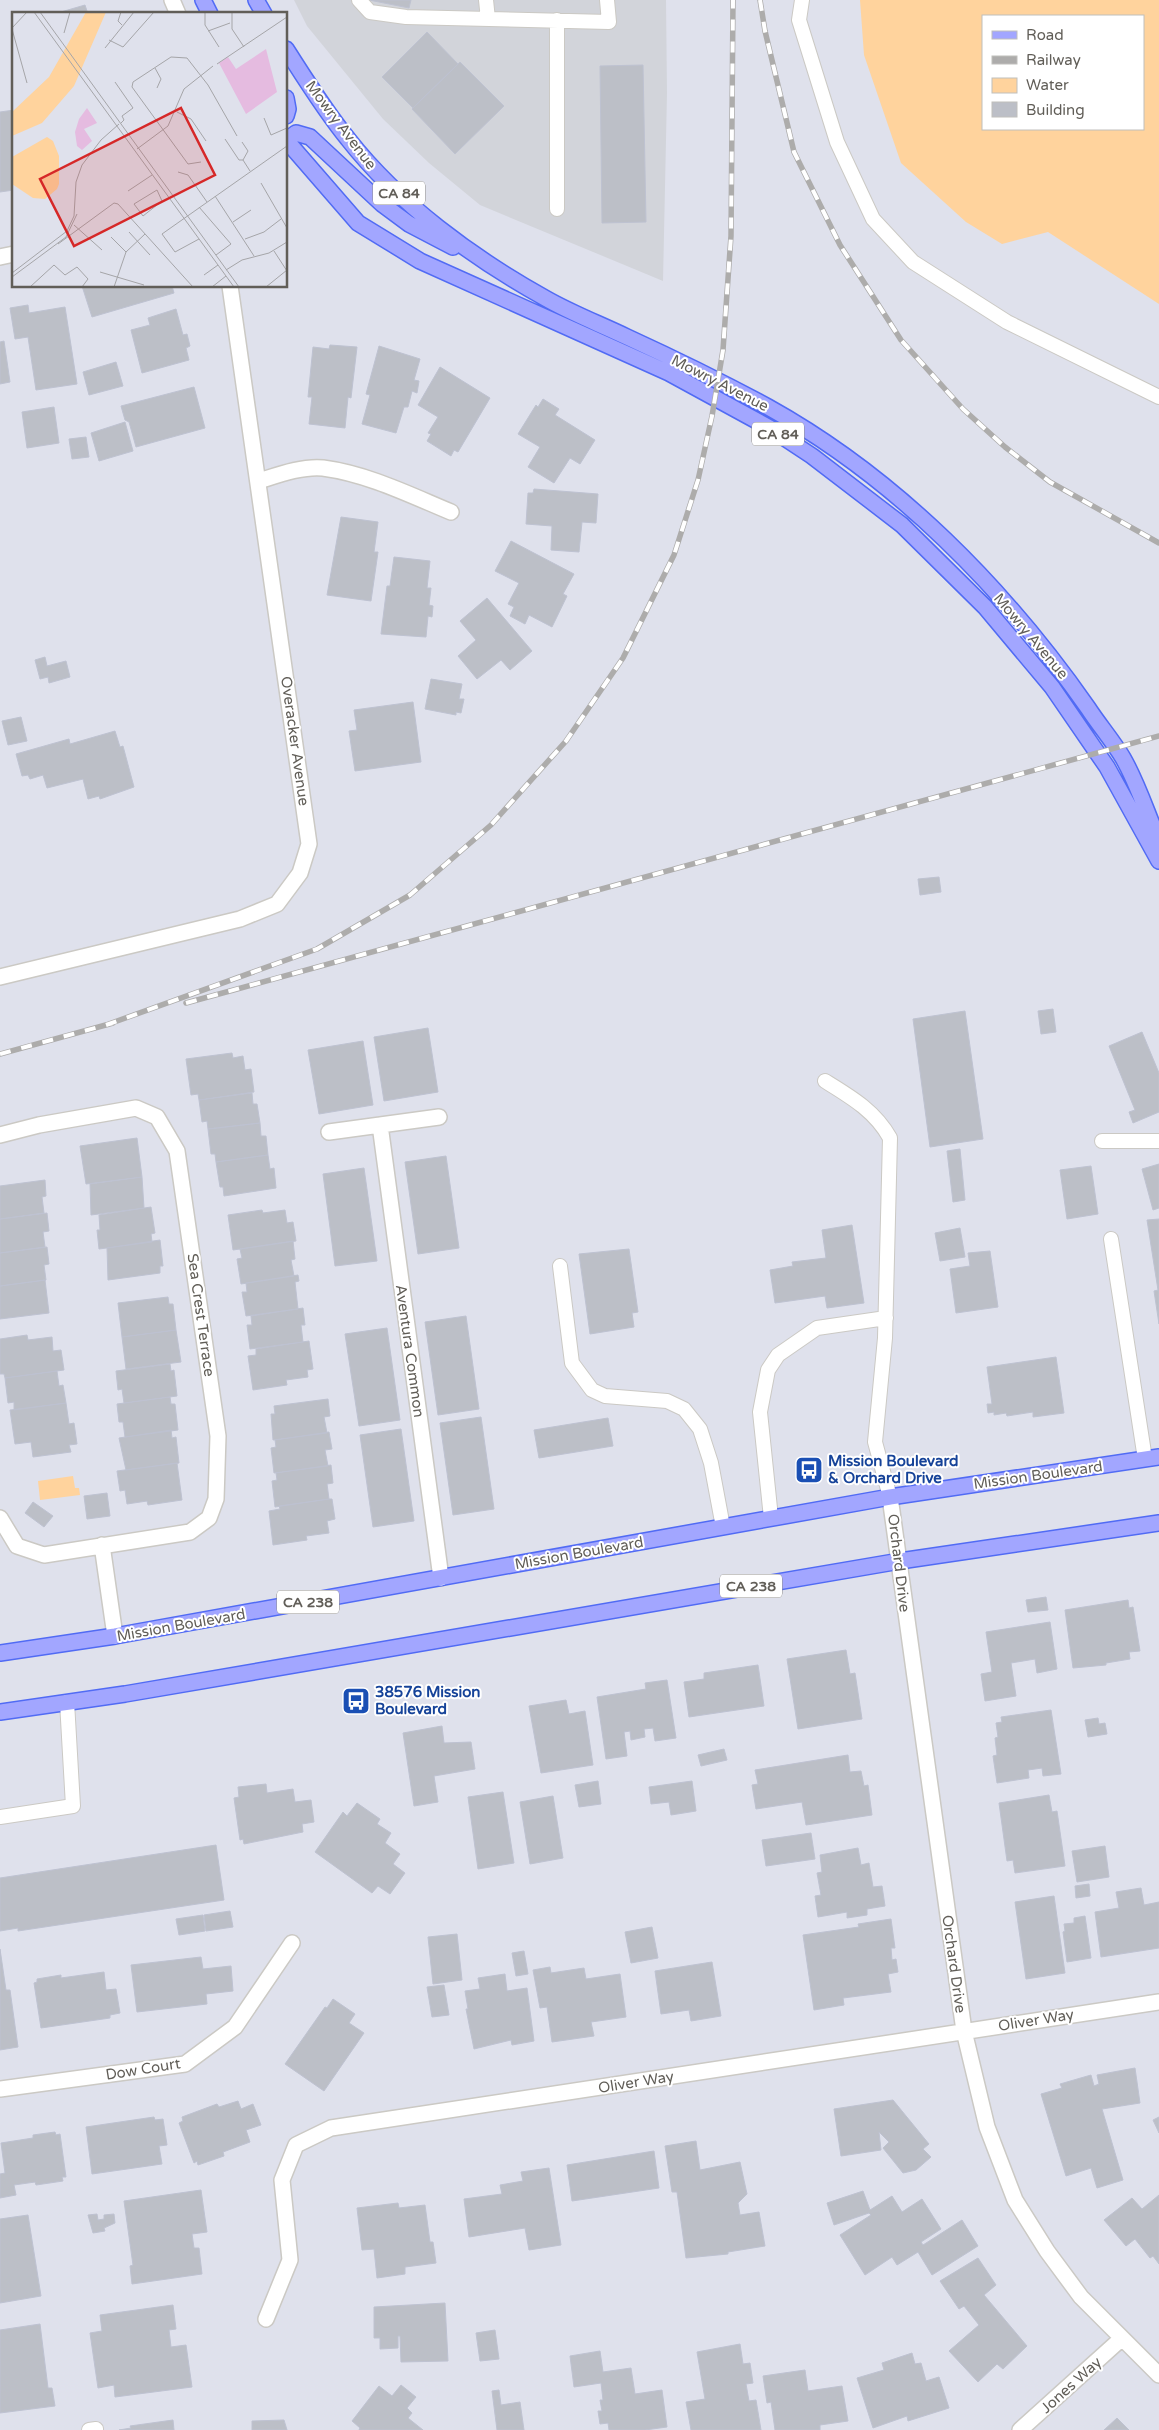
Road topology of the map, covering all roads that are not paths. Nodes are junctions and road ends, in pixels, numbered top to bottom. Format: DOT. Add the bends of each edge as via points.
graph roads {
  1 [pos="172,0"];
  2 [pos="203,0"];
  3 [pos="359,0"];
  4 [pos="486,0"];
  5 [pos="607,0"];
  6 [pos="802,0"];
  7 [pos="177,12"];
  8 [pos="209,12"];
  9 [pos="488,19"];
  10 [pos="557,20"];
  11 [pos="288,52"];
  12 [pos="288,139"];
  13 [pos="288,142"];
  14 [pos="557,210"];
  15 [pos="501,272"];
  16 [pos="230,288"];
  17 [pos="1159,397"];
  18 [pos="259,481"];
  19 [pos="451,512"];
  20 [pos="1159,841"];
  21 [pos="1159,861"];
  22 [pos="0,977"];
  23 [pos="825,1080"];
  24 [pos="439,1117"];
  25 [pos="380,1125"];
  26 [pos="329,1132"];
  27 [pos="0,1135"];
  28 [pos="1102,1141"];
  29 [pos="1159,1141"];
  30 [pos="1112,1239"];
  31 [pos="560,1266"];
  32 [pos="886,1318"];
  33 [pos="1152,1458"];
  34 [pos="890,1497"];
  35 [pos="0,1518"];
  36 [pos="771,1518"];
  37 [pos="1159,1523"];
  38 [pos="723,1527"];
  39 [pos="102,1545"];
  40 [pos="900,1561"];
  41 [pos="441,1578"];
  42 [pos="115,1636"];
  43 [pos="0,1652"];
  44 [pos="67,1702"];
  45 [pos="0,1712"];
  46 [pos="0,1818"];
  47 [pos="292,1943"];
  48 [pos="1159,2002"];
  49 [pos="964,2031"];
  50 [pos="0,2089"];
  51 [pos="266,2320"];
  52 [pos="1121,2339"];
  53 [pos="1159,2375"];
  54 [pos="1020,2430"];
  1 -- 7 [label="street"];
  2 -- 8 [label="main road"];
  3 -- 9 [label="lane" via="370,12 406,17"];
  4 -- 9 [label="lane"];
  5 -- 10 [label="lane" via="608,22"];
  6 -- 17 [label="lane" via="799,20 837,142 873,220 913,262 1008,322"];
  9 -- 10 [label="lane"];
  10 -- 14 [label="lane"];
  11 -- 15 [label="main road, Mowry Avenue / CA 84" via="349,141 379,175 415,209"];
  12 -- 15 [label="main road" via="296,133 310,137 382,204 409,224"];
  13 -- 21 [label="main road, Mowry Avenue / CA 84" via="358,223 420,261 669,373 768,427 812,456 902,525 985,607 1052,687 1107,767"];
  15 -- 20 [label="main road, Mowry Avenue / CA 84" via="548,300 674,358 770,408 864,470 912,510 998,595 1065,676 1123,759"];
  16 -- 18 [label="street, Overacker Avenue"];
  18 -- 19 [label="street" via="287,472 322,468 374,480"];
  18 -- 22 [label="street, Overacker Avenue" via="309,844 300,873 277,904 240,919"];
  23 -- 32 [label="lane" via="859,1102 881,1122 890,1138"];
  24 -- 25 [label="street"];
  25 -- 26 [label="street"];
  25 -- 41 [label="street, Aventura Common"];
  27 -- 39 [label="street, Sea Crest Terrace" via="39,1124 136,1108 157,1117 177,1151 218,1436 216,1498 209,1518 190,1532"];
  28 -- 29 [label="lane"];
  30 -- 33 [label="lane"];
  31 -- 38 [label="lane" via="572,1363 592,1390 605,1396 667,1401 684,1409 700,1429 711,1463"];
  32 -- 34 [label="lane" via="875,1442"];
  32 -- 36 [label="lane" via="817,1328 778,1355 768,1370 760,1412"];
  33 -- 34 [label="main road, Mission Boulevard / CA 238"];
  34 -- 36 [label="main road, Mission Boulevard / CA 238"];
  34 -- 40 [label="street, Orchard Drive"];
  35 -- 39 [label="street" via="17,1546 44,1555"];
  36 -- 38 [label="main road, Mission Boulevard / CA 238"];
  37 -- 40 [label="main road, CA 238"];
  38 -- 41 [label="main road, Mission Boulevard / CA 238"];
  39 -- 42 [label="street"];
  40 -- 44 [label="main road, CA 238"];
  40 -- 49 [label="street, Orchard Drive"];
  41 -- 42 [label="main road, Mission Boulevard / CA 238"];
  42 -- 43 [label="main road, Mission Boulevard / CA 238"];
  44 -- 45 [label="main road, CA 238"];
  44 -- 46 [label="lane" via="73,1806"];
  47 -- 50 [label="street, Dow Court" via="235,2026 185,2064"];
  48 -- 49 [label="street, Oliver Way"];
  49 -- 51 [label="street, Oliver Way" via="331,2128 296,2145 282,2180 290,2260"];
  49 -- 52 [label="street, Orchard Drive" via="987,2127 1015,2200 1047,2251 1082,2297"];
  52 -- 53 [label="street, Orchard Drive"];
  52 -- 54 [label="street, Jones Way"];
}
